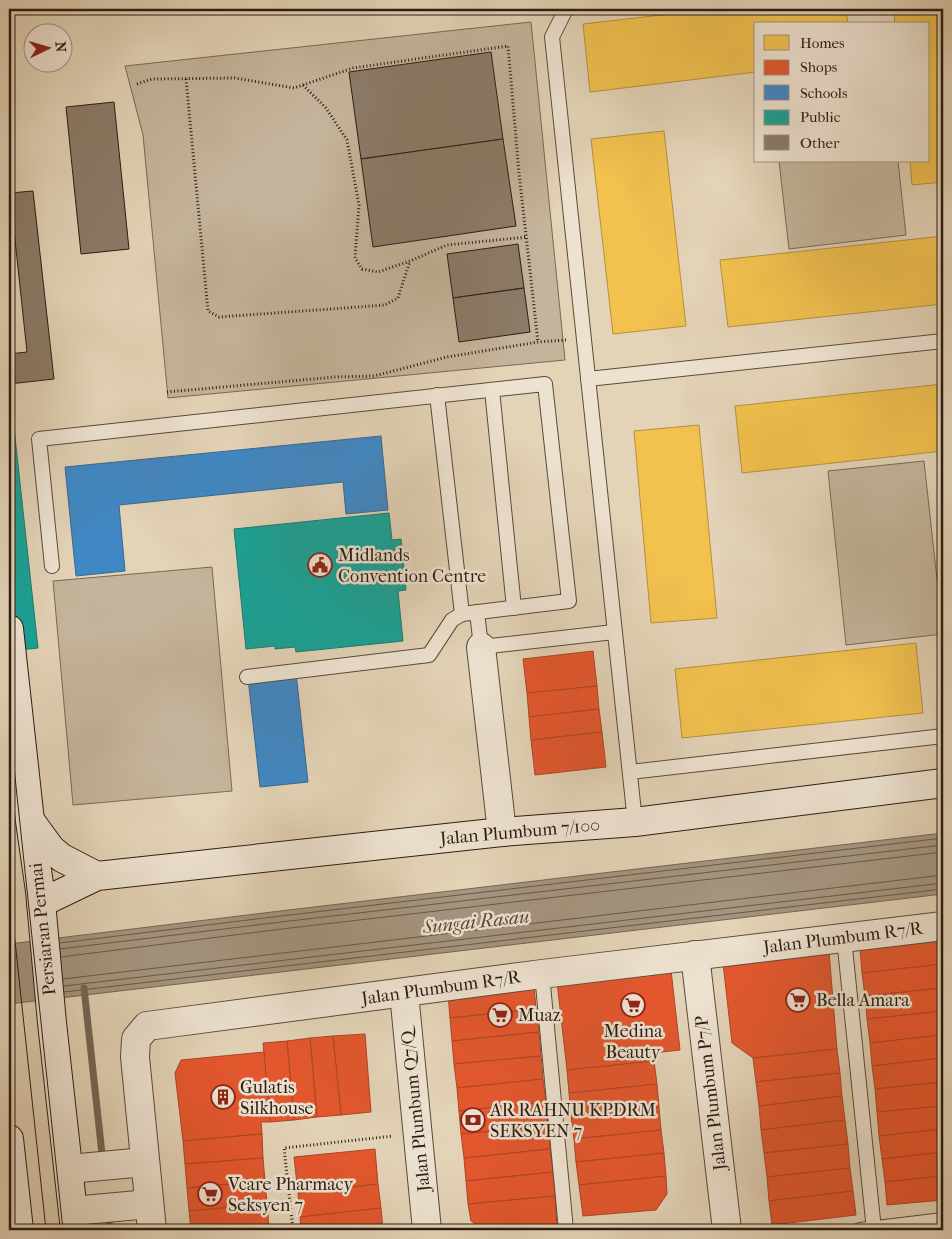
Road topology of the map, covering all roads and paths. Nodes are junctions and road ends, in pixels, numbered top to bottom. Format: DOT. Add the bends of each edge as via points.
graph roads {
  1 [pos="566,9"];
  2 [pos="186,78"];
  3 [pos="137,84"];
  4 [pos="303,84"];
  5 [pos="526,237"];
  6 [pos="410,261"];
  7 [pos="584,338"];
  8 [pos="943,341"];
  9 [pos="538,342"];
  10 [pos="588,379"];
  11 [pos="492,390"];
  12 [pos="167,392"];
  13 [pos="437,395"];
  14 [pos="52,566"];
  15 [pos="514,608"];
  16 [pos="477,612"];
  17 [pos="462,614"];
  18 [pos="9,629"];
  19 [pos="614,632"];
  20 [pos="481,647"];
  21 [pos="247,677"];
  22 [pos="943,736"];
  23 [pos="630,772"];
  24 [pos="943,782"];
  25 [pos="30,820"];
  26 [pos="635,822"];
  27 [pos="502,832"];
  28 [pos="97,876"];
  29 [pos="42,909"];
  30 [pos="943,926"];
  31 [pos="844,938"];
  32 [pos="695,955"];
  33 [pos="542,974"];
  34 [pos="404,992"];
  35 [pos="418,1134"];
  36 [pos="9,1139"];
  37 [pos="145,1162"];
  38 [pos="69,1170"];
  39 [pos="151,1217"];
  40 [pos="943,1220"];
  41 [pos="74,1221"];
  42 [pos="19,1230"];
  43 [pos="293,1230"];
  44 [pos="428,1230"];
  45 [pos="566,1230"];
  46 [pos="727,1230"];
  47 [pos="869,1230"];
  1 -- 7 [label="lane" via="552,36"];
  2 -- 3 [label="path" via="152,79"];
  2 -- 4 [label="path" via="235,78 294,88"];
  2 -- 6 [label="path" via="208,311 219,317 385,305 398,298"];
  4 -- 5 [label="path" via="354,68 508,46"];
  4 -- 6 [label="path" via="326,108 347,140 359,205 355,258 358,263 362,269 378,272"];
  5 -- 6 [label="path" via="447,245"];
  5 -- 9 [label="path"];
  7 -- 9 [label="path"];
  7 -- 10 [label="lane"];
  8 -- 10 [label="lane"];
  9 -- 12 [label="path" via="448,357 374,376"];
  10 -- 19 [label="lane"];
  11 -- 13 [label="lane"];
  11 -- 15 [label="lane"];
  11 -- 15 [label="lane" via="545,384 569,601"];
  13 -- 14 [label="lane" via="40,439"];
  13 -- 17 [label="lane"];
  15 -- 16 [label="lane"];
  16 -- 17 [label="lane"];
  16 -- 20 [label="lane"];
  17 -- 21 [label="lane" via="452,620 429,656"];
  18 -- 25 [label="street, Persiaran Permai"];
  19 -- 20 [label="lane"];
  19 -- 23 [label="lane"];
  20 -- 27 [label="street"];
  22 -- 23 [label="lane"];
  23 -- 26 [label="lane"];
  24 -- 26 [label="street, Jalan Plumbum 7/100"];
  25 -- 28 [label="street" via="51,849"];
  25 -- 29 [label="street, Persiaran Permai"];
  26 -- 27 [label="street, Jalan Plumbum 7/100"];
  27 -- 28 [label="street, Jalan Plumbum 7/100"];
  28 -- 29 [label="street"];
  29 -- 38 [label="street, Persiaran Permai"];
  30 -- 31 [label="street, Jalan Plumbum R7/R"];
  31 -- 32 [label="street, Jalan Plumbum R7/R"];
  31 -- 47 [label="lane"];
  32 -- 33 [label="street, Jalan Plumbum R7/R"];
  32 -- 46 [label="street, Jalan Plumbum P7/P"];
  33 -- 34 [label="street, Jalan Plumbum R7/R"];
  33 -- 45 [label="lane"];
  34 -- 35 [label="street, Jalan Plumbum Q7/Q"];
  34 -- 37 [label="street, Jalan Plumbum R7/R" via="147,1026 136,1039 135,1057"];
  35 -- 43 [label="path" via="284,1148"];
  35 -- 44 [label="street, Jalan Plumbum Q7/Q"];
  36 -- 42 [label="street"];
  37 -- 38 [label="street"];
  37 -- 39 [label="street, Jalan Plumbum R7/R"];
  38 -- 41 [label="street, Persiaran Permai"];
  39 -- 41 [label="street"];
  40 -- 47 [label="lane"];
}
